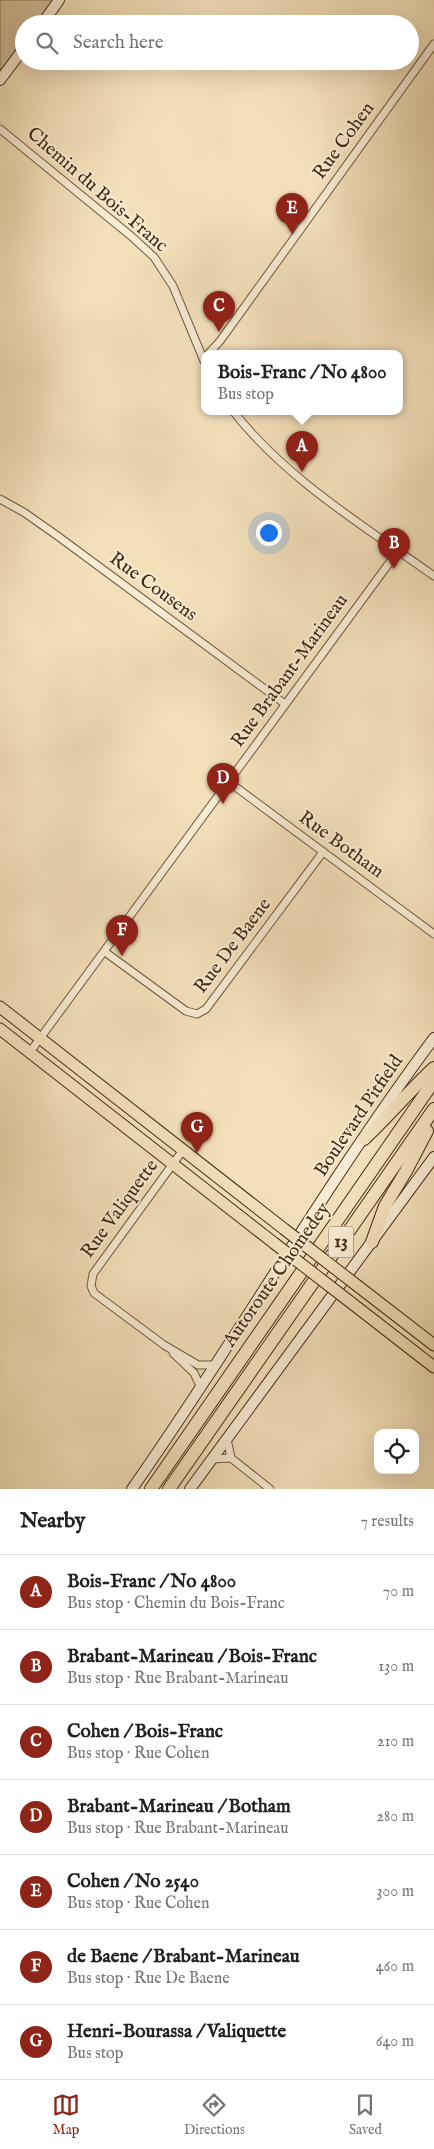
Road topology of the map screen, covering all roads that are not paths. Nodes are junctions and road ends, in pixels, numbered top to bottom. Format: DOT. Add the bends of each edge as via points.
graph roads {
  1 [pos="59,0"];
  2 [pos="48,15"];
  3 [pos="434,44"];
  4 [pos="15,60"];
  5 [pos="419,65"];
  6 [pos="415,70"];
  7 [pos="0,80"];
  8 [pos="0,129"];
  9 [pos="202,350"];
  10 [pos="212,350"];
  11 [pos="236,415"];
  12 [pos="0,499"];
  13 [pos="398,551"];
  14 [pos="434,576"];
  15 [pos="285,704"];
  16 [pos="229,782"];
  17 [pos="323,852"];
  18 [pos="434,934"];
  19 [pos="104,952"];
  20 [pos="0,1007"];
  21 [pos="0,1029"];
  22 [pos="434,1038"];
  23 [pos="40,1039"];
  24 [pos="30,1052"];
  25 [pos="434,1068"];
  26 [pos="434,1082"];
  27 [pos="434,1109"];
  28 [pos="434,1117"];
  29 [pos="364,1139"];
  30 [pos="183,1150"];
  31 [pos="434,1157"];
  32 [pos="173,1164"];
  33 [pos="372,1242"];
  34 [pos="164,1344"];
  35 [pos="434,1345"];
  36 [pos="215,1366"];
  37 [pos="434,1367"];
  38 [pos="200,1388"];
  39 [pos="227,1439"];
  40 [pos="231,1458"];
  41 [pos="212,1459"];
  42 [pos="132,1489"];
  43 [pos="151,1489"];
  44 [pos="169,1489"];
  45 [pos="190,1489"];
  46 [pos="270,1489"];
  1 -- 2 [label="main road"];
  3 -- 5 [label="street, Rue Cohen"];
  4 -- 7 [label="main road"];
  6 -- 10 [label="street, Rue Cohen"];
  8 -- 9 [label="street, Chemin du Bois-Franc" via="154,257 173,286"];
  11 -- 13 [label="street" via="286,466"];
  12 -- 15 [label="street, Rue Cousens" via="59,537"];
  13 -- 14 [label="street"];
  13 -- 15 [label="street, Rue Brabant-Marineau"];
  15 -- 16 [label="street, Rue Brabant-Marineau"];
  16 -- 17 [label="street, Rue Botham"];
  16 -- 19 [label="street, Rue Brabant-Marineau"];
  17 -- 18 [label="street, Rue Botham"];
  17 -- 19 [label="street, Rue De Baene" via="206,1009 197,1014 186,1011"];
  19 -- 23 [label="street, Rue Brabant-Marineau"];
  20 -- 23 [label="main road"];
  21 -- 24 [label="main road"];
  22 -- 29 [label="main road, Boulevard Pitfield"];
  23 -- 24 [label="street, Rue Brabant-Marineau"];
  23 -- 30 [label="main road"];
  24 -- 32 [label="main road"];
  25 -- 29 [label="highway"];
  26 -- 43 [label="highway, Autoroute Chomedey / 13"];
  27 -- 44 [label="highway, Autoroute Chomedey / 13"];
  28 -- 33 [label="highway" via="384,1206"];
  29 -- 36 [label="main road, Boulevard Pitfield"];
  30 -- 32 [label="street, Rue Valiquette"];
  30 -- 35 [label="main road, bridge"];
  31 -- 33 [label="main road"];
  32 -- 34 [label="street, Rue Valiquette" via="91,1282 94,1293"];
  32 -- 37 [label="main road, bridge"];
  33 -- 39 [label="main road"];
  34 -- 36 [label="street, Rue Valiquette" via="199,1366"];
  34 -- 38 [label="street, Rue Valiquette" via="194,1373"];
  36 -- 38 [label="main road, Boulevard Pitfield"];
  38 -- 42 [label="main road, Boulevard Pitfield"];
  39 -- 40 [label="street"];
  39 -- 41 [label="main road"];
  40 -- 41 [label="street"];
  40 -- 46 [label="street"];
  41 -- 45 [label="main road"];
}
